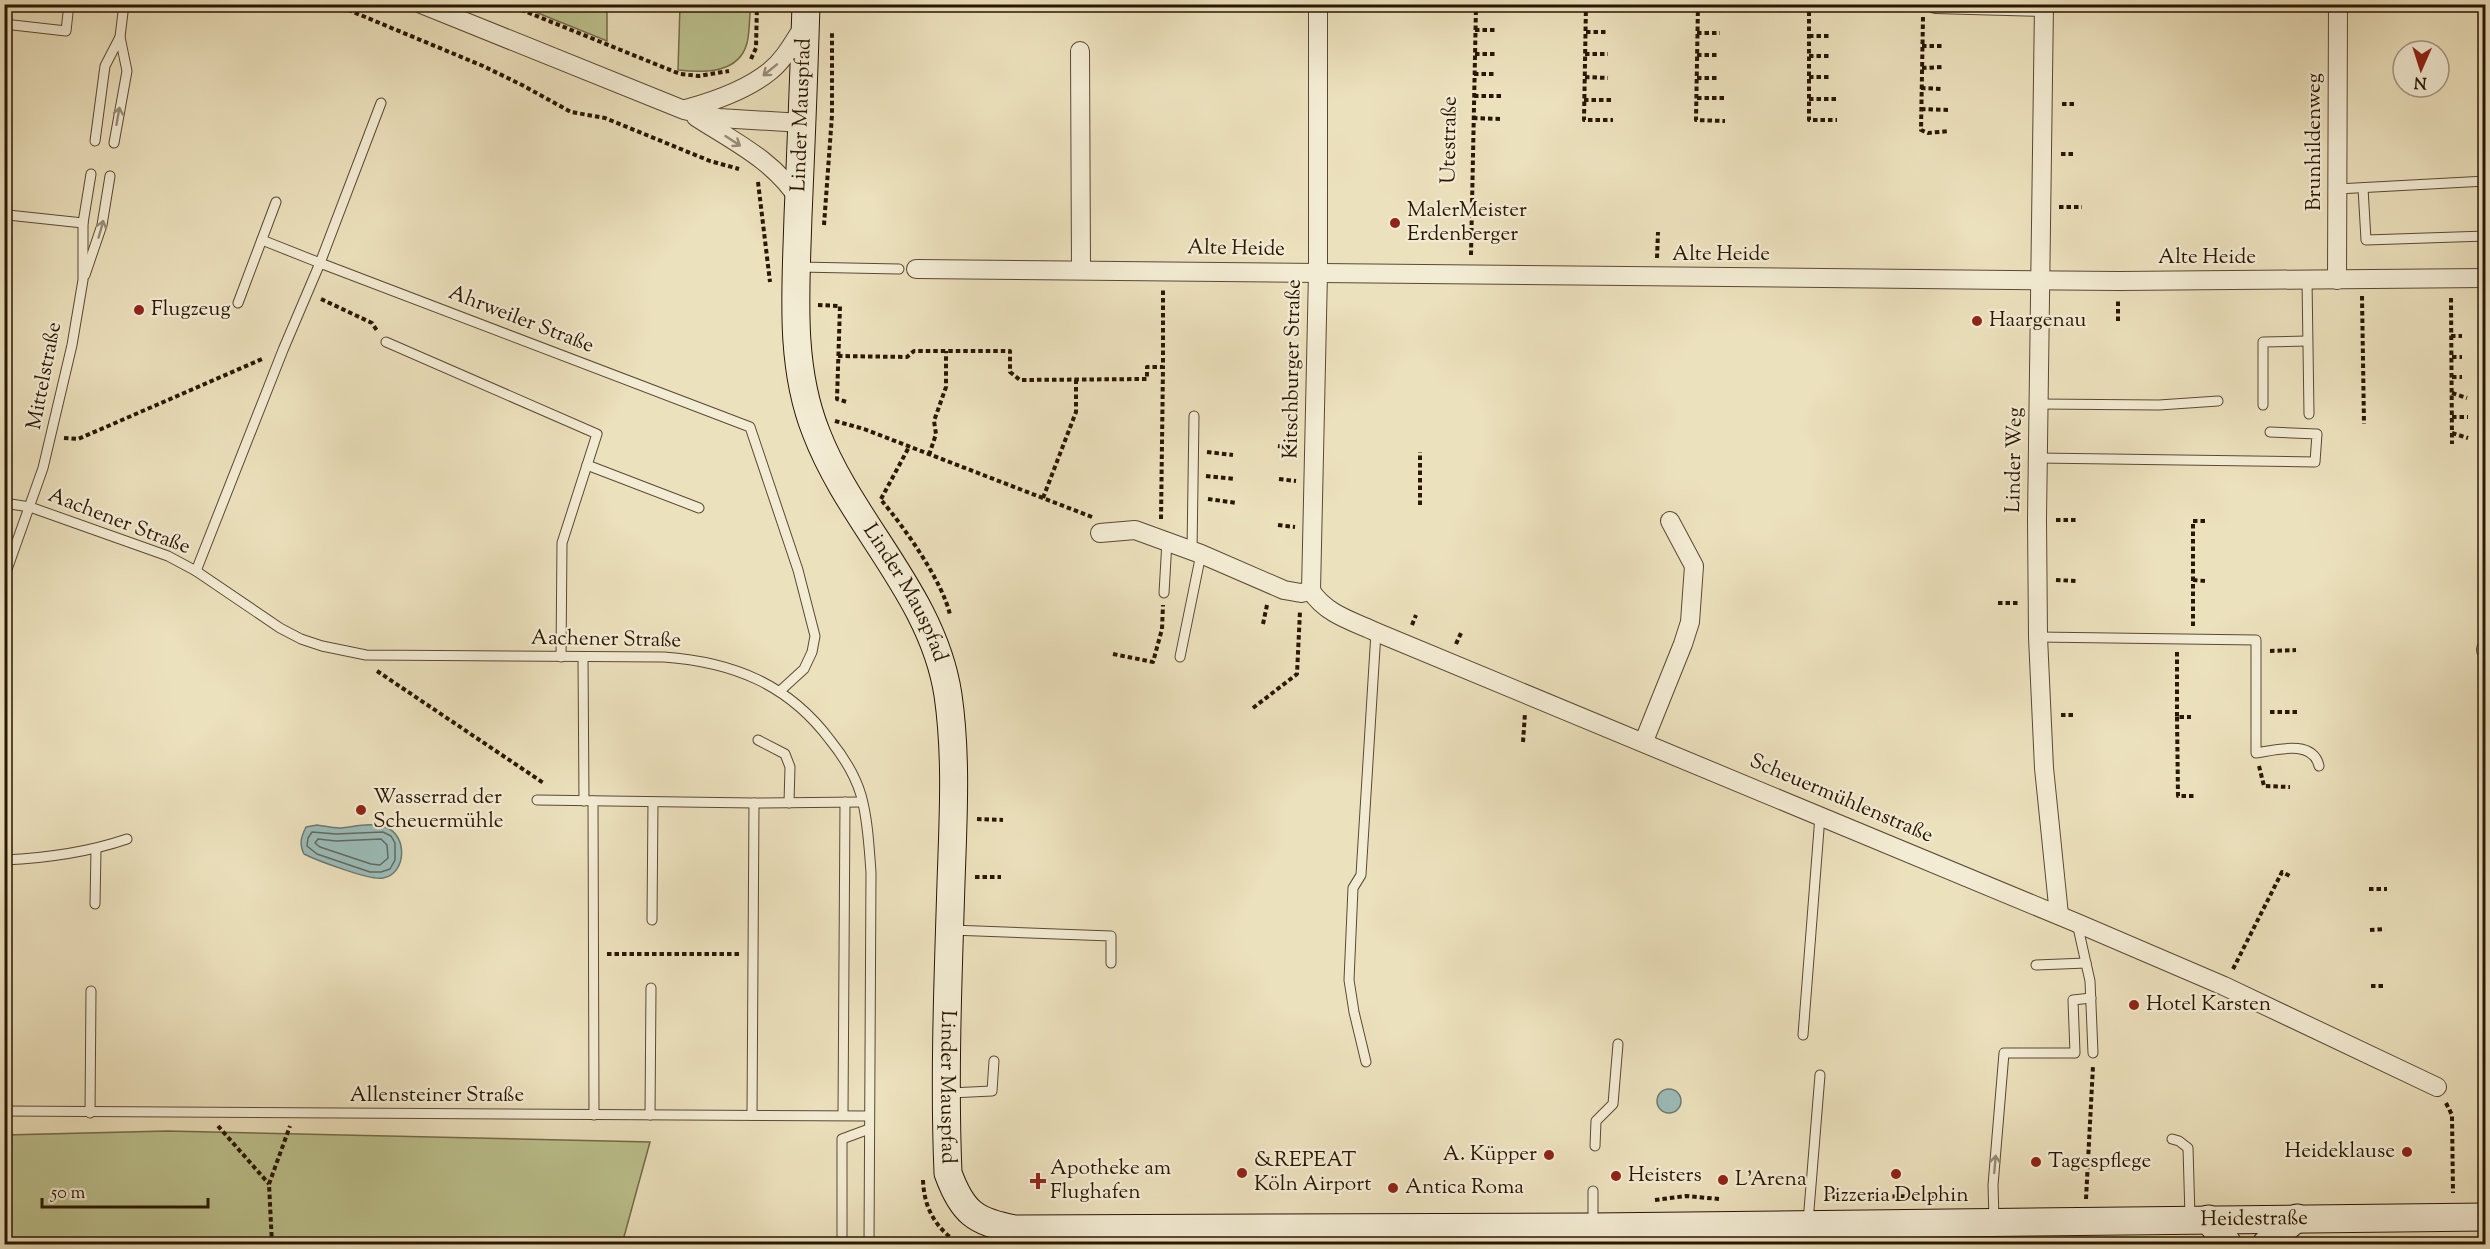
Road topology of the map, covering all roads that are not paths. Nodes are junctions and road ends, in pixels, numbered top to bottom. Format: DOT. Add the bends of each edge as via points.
graph roads {
  1 [pos="69,4"];
  2 [pos="124,4"];
  3 [pos="422,4"];
  4 [pos="1318,4"];
  5 [pos="2338,4"];
  6 [pos="2044,5"];
  7 [pos="1929,10"];
  8 [pos="814,18"];
  9 [pos="4,24"];
  10 [pos="120,38"];
  11 [pos="1080,51"];
  12 [pos="381,103"];
  13 [pos="684,110"];
  14 [pos="802,123"];
  15 [pos="95,141"];
  16 [pos="114,143"];
  17 [pos="91,174"];
  18 [pos="110,176"];
  19 [pos="2486,181"];
  20 [pos="2363,188"];
  21 [pos="2337,189"];
  22 [pos="799,200"];
  23 [pos="276,201"];
  24 [pos="4,210"];
  25 [pos="83,223"];
  26 [pos="2486,236"];
  27 [pos="262,240"];
  28 [pos="320,263"];
  29 [pos="809,267"];
  30 [pos="908,269"];
  31 [pos="1081,269"];
  32 [pos="1318,273"];
  33 [pos="2486,278"];
  34 [pos="83,280"];
  35 [pos="2041,280"];
  36 [pos="2307,280"];
  37 [pos="2337,280"];
  38 [pos="238,303"];
  39 [pos="2307,341"];
  40 [pos="386,342"];
  41 [pos="2218,401"];
  42 [pos="2039,404"];
  43 [pos="2263,405"];
  44 [pos="2309,414"];
  45 [pos="1194,416"];
  46 [pos="2270,432"];
  47 [pos="2038,458"];
  48 [pos="587,465"];
  49 [pos="4,503"];
  50 [pos="30,507"];
  51 [pos="699,508"];
  52 [pos="1670,521"];
  53 [pos="1100,533"];
  54 [pos="1164,541"];
  55 [pos="1197,552"];
  56 [pos="196,571"];
  57 [pos="4,578"];
  58 [pos="1306,592"];
  59 [pos="1164,593"];
  60 [pos="1376,632"];
  61 [pos="2038,637"];
  62 [pos="561,657"];
  63 [pos="583,657"];
  64 [pos="1180,657"];
  65 [pos="780,691"];
  66 [pos="758,740"];
  67 [pos="1644,741"];
  68 [pos="2319,766"];
  69 [pos="537,800"];
  70 [pos="589,801"];
  71 [pos="652,802"];
  72 [pos="845,802"];
  73 [pos="862,802"];
  74 [pos="754,803"];
  75 [pos="789,803"];
  76 [pos="1820,815"];
  77 [pos="127,838"];
  78 [pos="96,850"];
  79 [pos="4,860"];
  80 [pos="95,904"];
  81 [pos="2059,915"];
  82 [pos="652,920"];
  83 [pos="2077,922"];
  84 [pos="950,930"];
  85 [pos="1111,963"];
  86 [pos="2086,963"];
  87 [pos="2036,965"];
  88 [pos="651,988"];
  89 [pos="91,991"];
  90 [pos="2091,998"];
  91 [pos="1803,1035"];
  92 [pos="1618,1044"];
  93 [pos="2093,1053"];
  94 [pos="994,1061"];
  95 [pos="1366,1062"];
  96 [pos="1820,1075"];
  97 [pos="2437,1087"];
  98 [pos="948,1093"];
  99 [pos="4,1111"];
  100 [pos="90,1113"];
  101 [pos="594,1115"];
  102 [pos="650,1115"];
  103 [pos="752,1115"];
  104 [pos="843,1115"];
  105 [pos="869,1116"];
  106 [pos="869,1129"];
  107 [pos="2172,1139"];
  108 [pos="1594,1146"];
  109 [pos="1593,1191"];
  110 [pos="956,1195"];
  111 [pos="2486,1217"];
  112 [pos="2297,1218"];
  113 [pos="2199,1219"];
  114 [pos="1994,1222"];
  115 [pos="1722,1223"];
  116 [pos="1807,1225"];
  117 [pos="1593,1227"];
  118 [pos="842,1245"];
  119 [pos="869,1245"];
  120 [pos="2228,1245"];
  121 [pos="2266,1245"];
  1 -- 9 [label="lane" via="66,31"];
  2 -- 10 [label="lane"];
  3 -- 13 [label="street"];
  4 -- 32 [label="street, Kitschburger Straße"];
  5 -- 21 [label="street, Brunhildenweg"];
  6 -- 7 [label="street"];
  6 -- 35 [label="street, Linder Weg"];
  8 -- 13 [label="street, one-way" via="770,71 733,92"];
  8 -- 14 [label="street, Linder Mauspfad"];
  10 -- 15 [label="lane" via="105,66"];
  16 -- 10 [label="lane, one-way" via="127,71"];
  11 -- 31 [label="street"];
  12 -- 28 [label="lane"];
  13 -- 14 [label="street" via="719,118"];
  13 -- 22 [label="street, one-way" via="763,160"];
  14 -- 22 [label="street, Linder Mauspfad"];
  17 -- 25 [label="lane, Mittelstraße"];
  34 -- 18 [label="lane, one-way" via="102,225"];
  19 -- 20 [label="lane"];
  20 -- 21 [label="lane"];
  20 -- 26 [label="lane" via="2366,240"];
  21 -- 37 [label="street, Brunhildenweg"];
  22 -- 29 [label="street, Linder Mauspfad"];
  23 -- 27 [label="lane"];
  24 -- 25 [label="lane" via="8,215"];
  25 -- 34 [label="lane, Mittelstraße"];
  27 -- 28 [label="lane"];
  27 -- 38 [label="lane"];
  28 -- 56 [label="lane"];
  28 -- 65 [label="lane, Ahrweiler Straße" via="750,427 795,559 815,636 804,669"];
  29 -- 30 [label="lane"];
  29 -- 84 [label="street, Linder Mauspfad" via="799,367 814,428 858,512 912,597 936,647 948,694 953,809"];
  30 -- 31 [label="street, Alte Heide"];
  31 -- 32 [label="street, Alte Heide"];
  32 -- 35 [label="street, Alte Heide"];
  32 -- 58 [label="street, Kitschburger Straße"];
  33 -- 37 [label="street, Alte Heide"];
  34 -- 50 [label="lane, Mittelstraße" via="52,437"];
  35 -- 36 [label="street, Alte Heide"];
  35 -- 42 [label="street, Linder Weg"];
  36 -- 37 [label="street, Alte Heide"];
  36 -- 39 [label="lane"];
  39 -- 43 [label="lane" via="2263,342"];
  39 -- 44 [label="lane"];
  40 -- 48 [label="lane" via="597,434"];
  41 -- 42 [label="lane" via="2159,405"];
  42 -- 47 [label="street, Linder Weg"];
  45 -- 55 [label="lane"];
  46 -- 47 [label="lane" via="2317,434 2315,462"];
  47 -- 61 [label="street, Linder Weg"];
  48 -- 51 [label="lane"];
  48 -- 62 [label="lane" via="562,543"];
  49 -- 50 [label="lane, Aachener Straße"];
  50 -- 56 [label="lane, Aachener Straße" via="168,556"];
  50 -- 57 [label="lane, Mittelstraße"];
  52 -- 67 [label="street" via="1694,566 1690,622"];
  53 -- 54 [label="street, Scheuermühlenstraße" via="1135,530"];
  54 -- 55 [label="street, Scheuermühlenstraße"];
  54 -- 59 [label="lane"];
  55 -- 58 [label="street, Scheuermühlenstraße" via="1284,590"];
  55 -- 64 [label="lane"];
  56 -- 62 [label="lane, Aachener Straße" via="280,628 333,649 366,655"];
  58 -- 60 [label="street, Scheuermühlenstraße" via="1329,611"];
  60 -- 67 [label="street, Scheuermühlenstraße"];
  60 -- 95 [label="lane" via="1361,875 1353,888 1349,980"];
  61 -- 68 [label="lane" via="2256,640 2256,753 2303,749 2314,755"];
  61 -- 81 [label="street, Linder Weg" via="2044,768"];
  62 -- 63 [label="lane, Aachener Straße"];
  63 -- 65 [label="lane, Aachener Straße" via="695,659 743,673"];
  63 -- 70 [label="lane"];
  65 -- 73 [label="lane, Aachener Straße" via="803,709 843,756"];
  66 -- 75 [label="lane" via="785,754 790,767"];
  67 -- 76 [label="street, Scheuermühlenstraße"];
  69 -- 70 [label="lane"];
  70 -- 71 [label="lane"];
  70 -- 101 [label="lane"];
  71 -- 74 [label="lane"];
  71 -- 82 [label="lane"];
  72 -- 73 [label="lane"];
  72 -- 75 [label="lane"];
  72 -- 104 [label="lane"];
  73 -- 105 [label="lane, Aachener Straße" via="871,872"];
  74 -- 75 [label="lane"];
  74 -- 103 [label="lane"];
  76 -- 81 [label="street, Scheuermühlenstraße"];
  76 -- 91 [label="lane"];
  77 -- 78 [label="lane"];
  78 -- 79 [label="lane" via="46,859"];
  78 -- 80 [label="lane"];
  81 -- 83 [label="street, Scheuermühlenstraße"];
  83 -- 86 [label="lane"];
  83 -- 97 [label="street, Scheuermühlenstraße" via="2224,986"];
  84 -- 85 [label="lane" via="1111,936"];
  84 -- 98 [label="street, Linder Mauspfad"];
  86 -- 87 [label="lane"];
  86 -- 90 [label="lane"];
  88 -- 102 [label="lane"];
  89 -- 100 [label="lane"];
  90 -- 93 [label="lane"];
  114 -- 90 [label="lane, one-way" via="1993,1185 2004,1053 2075,1053 2073,1000"];
  92 -- 108 [label="lane" via="1613,1104 1596,1121"];
  94 -- 98 [label="lane" via="992,1091"];
  96 -- 116 [label="lane"];
  98 -- 110 [label="street, Linder Mauspfad" via="948,1173"];
  99 -- 100 [label="lane, Allensteiner Straße"];
  100 -- 101 [label="lane, Allensteiner Straße"];
  101 -- 102 [label="lane, Allensteiner Straße"];
  102 -- 103 [label="lane, Allensteiner Straße"];
  103 -- 104 [label="lane, Allensteiner Straße"];
  104 -- 105 [label="lane, Allensteiner Straße"];
  105 -- 106 [label="lane, Aachener Straße"];
  106 -- 118 [label="lane" via="842,1139"];
  106 -- 119 [label="lane, Aachener Straße"];
  107 -- 113 [label="lane" via="2185,1144 2190,1155"];
  109 -- 117 [label="lane"];
  110 -- 117 [label="street, Heidestraße" via="972,1216 990,1225 1015,1229 1320,1231"];
  111 -- 112 [label="street, Heidestraße" via="2453,1205"];
  112 -- 113 [label="street, Heidestraße"];
  112 -- 121 [label="street"];
  113 -- 114 [label="street, Heidestraße" via="2086,1208"];
  113 -- 120 [label="street"];
  114 -- 116 [label="street, Heidestraße"];
  115 -- 116 [label="street, Heidestraße"];
  115 -- 117 [label="street, Heidestraße"];
}
